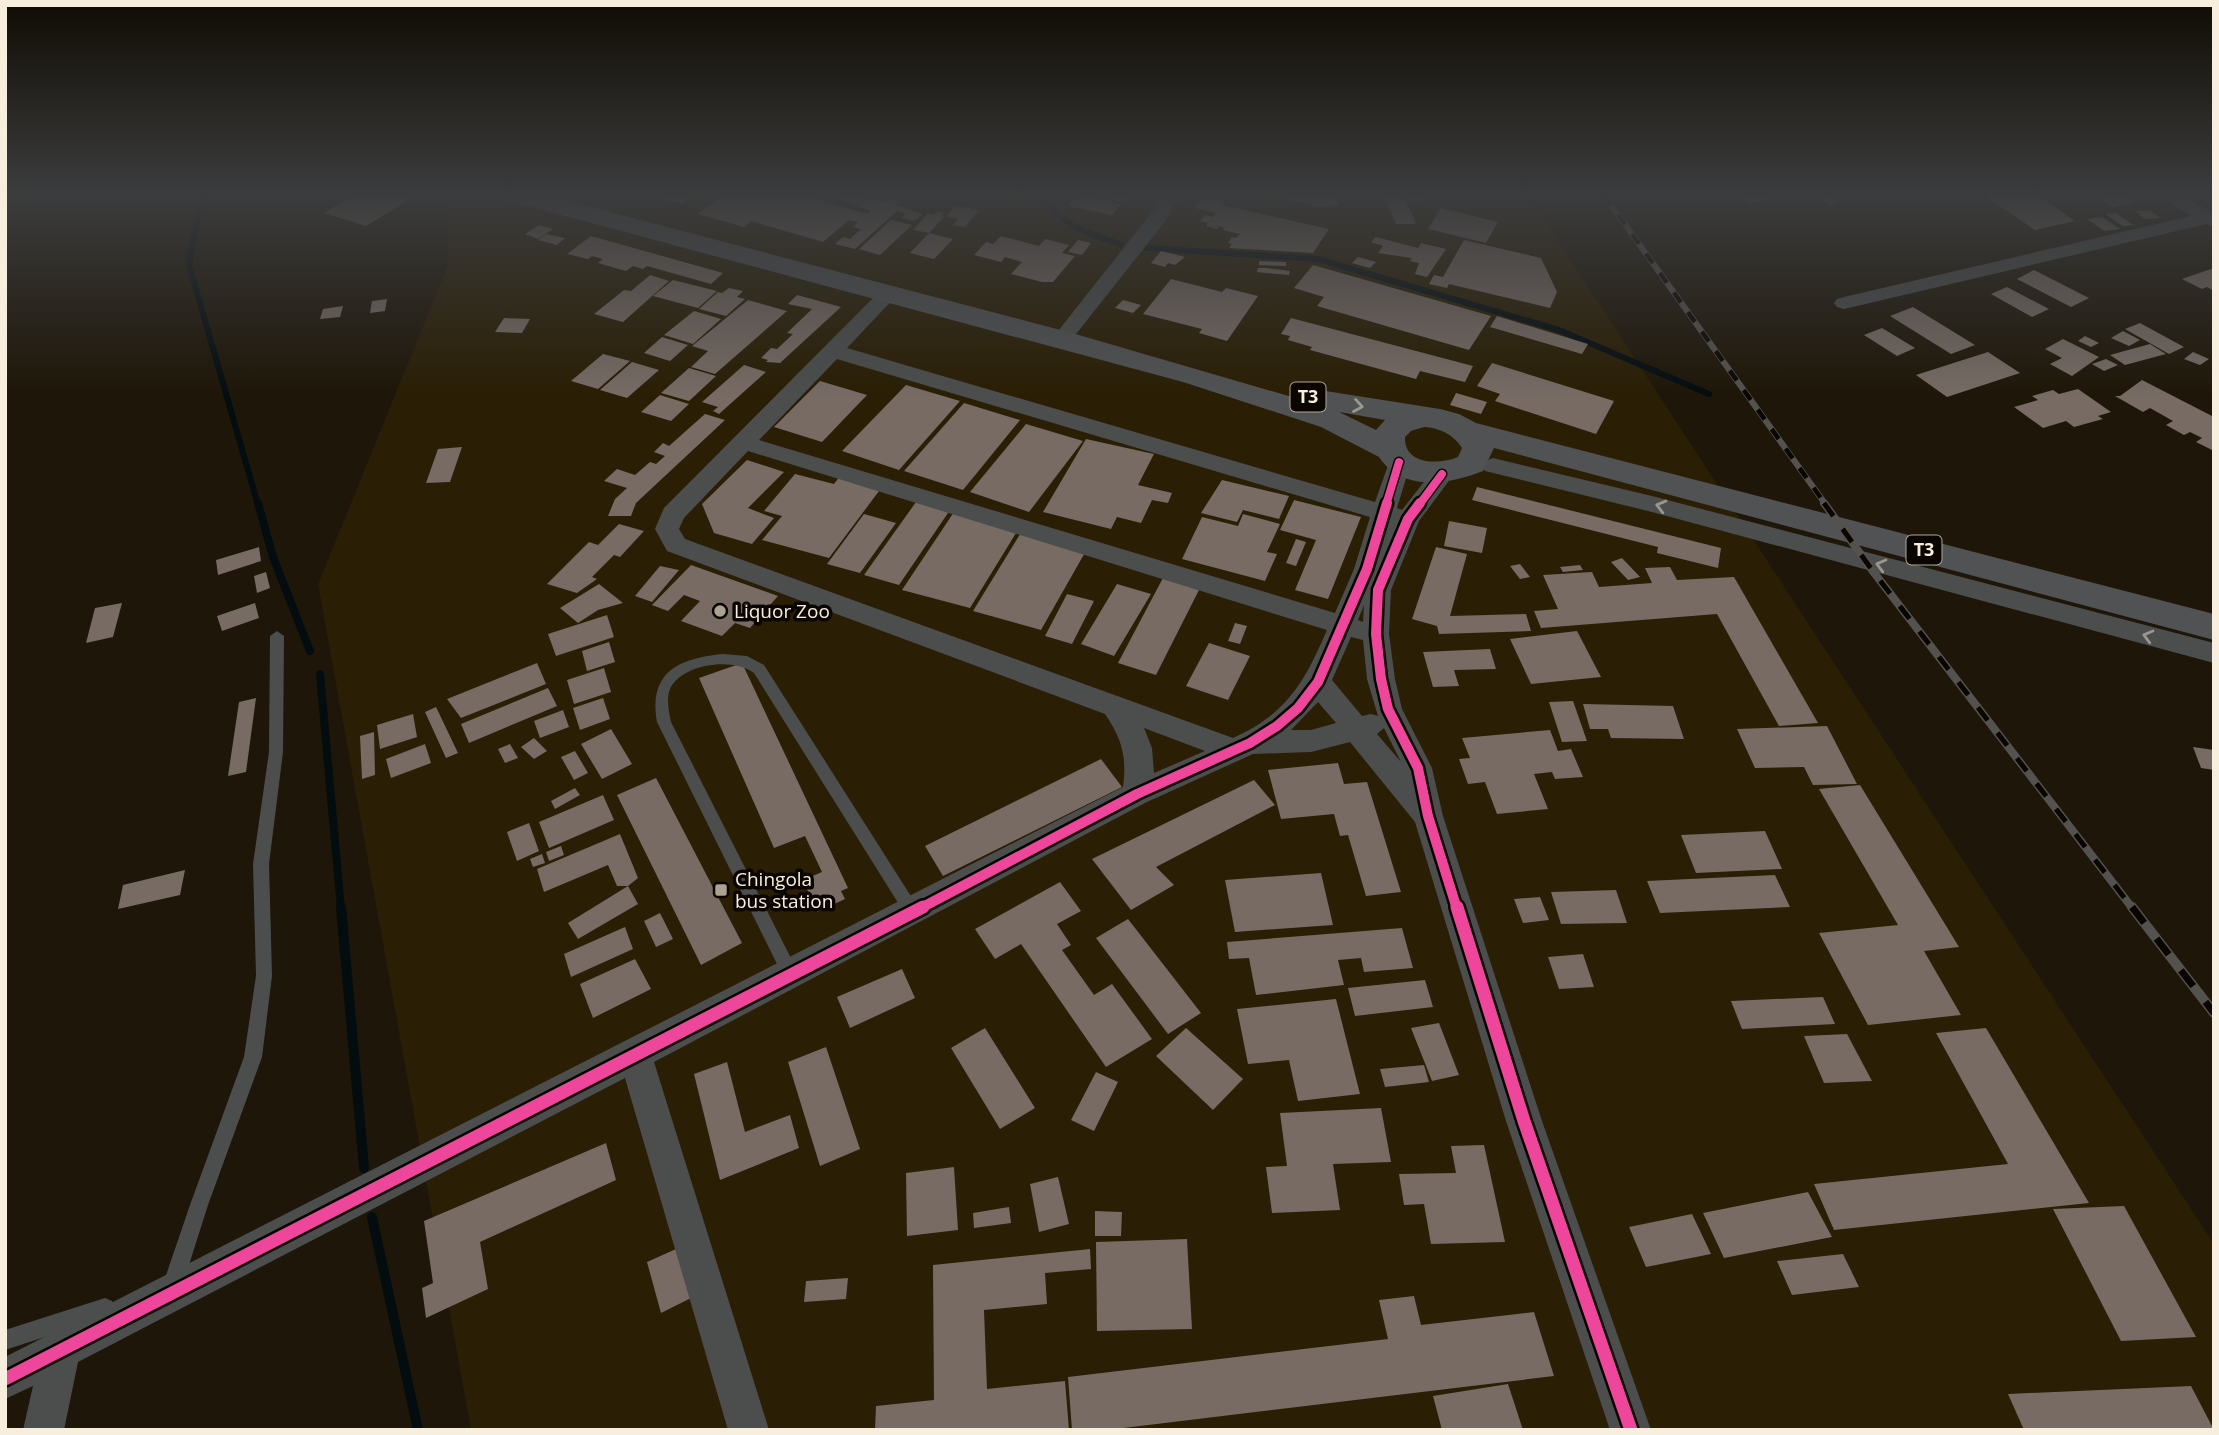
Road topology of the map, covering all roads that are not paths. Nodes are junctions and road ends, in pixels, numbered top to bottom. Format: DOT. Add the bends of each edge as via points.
graph roads {
  1 [pos="767,262"];
  2 [pos="1123,262"];
  3 [pos="2025,262"];
  4 [pos="888,294"];
  5 [pos="1844,303"];
  6 [pos="1062,339"];
  7 [pos="834,351"];
  8 [pos="1194,376"];
  9 [pos="1423,417"];
  10 [pos="1466,431"];
  11 [pos="742,442"];
  12 [pos="1394,456"];
  13 [pos="1493,466"];
  14 [pos="1452,472"];
  15 [pos="1633,474"];
  16 [pos="1396,517"];
  17 [pos="1344,626"];
  18 [pos="2214,627"];
  19 [pos="1376,634"];
  20 [pos="277,636"];
  21 [pos="2214,653"];
  22 [pos="1318,682"];
  23 [pos="1115,707"];
  24 [pos="1388,709"];
  25 [pos="1356,730"];
  26 [pos="1325,738"];
  27 [pos="1242,746"];
  28 [pos="1386,764"];
  29 [pos="1137,794"];
  30 [pos="1428,816"];
  31 [pos="913,912"];
  32 [pos="791,975"];
  33 [pos="635,1055"];
  34 [pos="174,1282"];
  35 [pos="5,1340"];
  36 [pos="61,1350"];
  37 [pos="5,1379"];
  38 [pos="43,1430"];
  39 [pos="749,1430"];
  40 [pos="1631,1430"];
  1 -- 4 [label="highway, T3"];
  2 -- 6 [label="street"];
  3 -- 5 [label="street"];
  4 -- 6 [label="highway, T3"];
  4 -- 7 [label="street"];
  6 -- 8 [label="highway, T3"];
  7 -- 11 [label="street"];
  7 -- 16 [label="street"];
  8 -- 9 [label="highway, T3, one-way"];
  8 -- 12 [label="highway, T3" via="1332,420"];
  9 -- 10 [label="highway, T3" via="1447,420"];
  9 -- 12 [label="highway" via="1390,430 1387,440"];
  10 -- 14 [label="highway" via="1478,448 1472,464"];
  10 -- 15 [label="highway, T3"];
  11 -- 17 [label="street"];
  11 -- 23 [label="street" via="673,514 667,529 676,545"];
  12 -- 14 [label="highway, T3" via="1427,474"];
  12 -- 16 [label="street"];
  13 -- 14 [label="highway, T3"];
  13 -- 15 [label="highway, T3" via="1545,461"];
  21 -- 13 [label="street, one-way"];
  14 -- 16 [label="street"];
  15 -- 18 [label="highway, T3"];
  16 -- 17 [label="street"];
  16 -- 19 [label="street" via="1378,590"];
  17 -- 19 [label="street"];
  17 -- 22 [label="street"];
  19 -- 24 [label="street"];
  20 -- 34 [label="lane" via="275,752 261,864 264,976 253,1057"];
  22 -- 25 [label="street"];
  22 -- 27 [label="street" via="1298,708"];
  23 -- 27 [label="street"];
  23 -- 29 [label="street" via="1134,733 1141,762"];
  24 -- 25 [label="street" via="1372,725"];
  24 -- 30 [label="street" via="1418,768"];
  25 -- 26 [label="street"];
  25 -- 28 [label="street"];
  26 -- 27 [label="street"];
  26 -- 28 [label="street"];
  27 -- 29 [label="street"];
  28 -- 30 [label="street"];
  29 -- 31 [label="street"];
  30 -- 40 [label="street" via="1524,1121"];
  31 -- 32 [label="street"];
  31 -- 32 [label="lane" via="759,669 746,661 727,659 680,670 664,687 660,702 664,722"];
  32 -- 33 [label="street"];
  33 -- 34 [label="street"];
  33 -- 39 [label="street"];
  34 -- 35 [label="lane"];
  34 -- 36 [label="street"];
  36 -- 37 [label="street"];
  36 -- 38 [label="street"];
}
